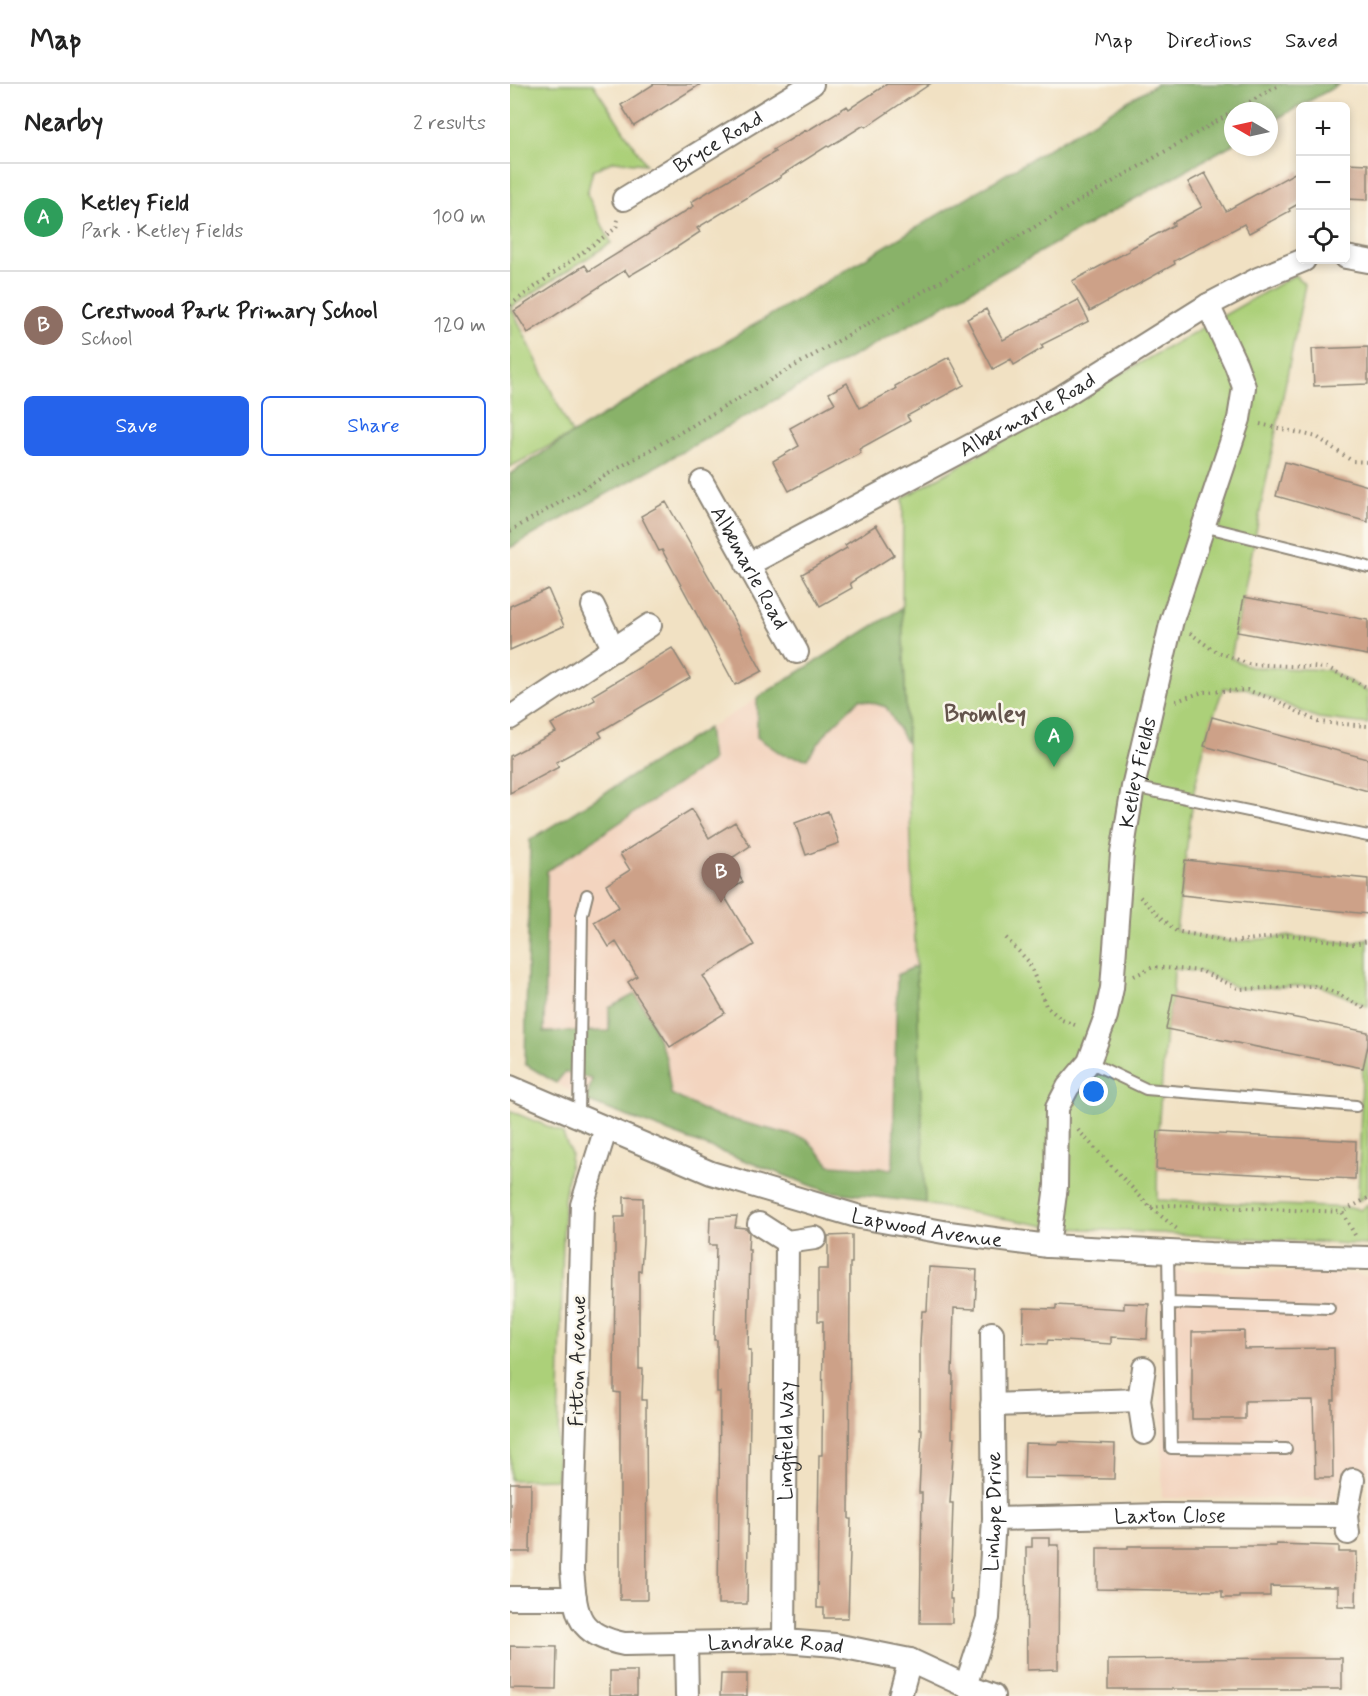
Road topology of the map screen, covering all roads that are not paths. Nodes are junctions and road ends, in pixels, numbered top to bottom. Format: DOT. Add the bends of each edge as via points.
graph roads {
  1 [pos="812,84"];
  2 [pos="624,199"];
  3 [pos="1350,258"];
  4 [pos="1368,261"];
  5 [pos="1296,263"];
  6 [pos="1208,305"];
  7 [pos="702,482"];
  8 [pos="1203,526"];
  9 [pos="747,565"];
  10 [pos="1368,567"];
  11 [pos="593,606"];
  12 [pos="650,625"];
  13 [pos="614,650"];
  14 [pos="797,652"];
  15 [pos="510,718"];
  16 [pos="1133,787"];
  17 [pos="1368,836"];
  18 [pos="587,895"];
  19 [pos="1089,1062"];
  20 [pos="510,1087"];
  21 [pos="1356,1106"];
  22 [pos="579,1116"];
  23 [pos="606,1128"];
  24 [pos="759,1224"];
  25 [pos="814,1238"];
  26 [pos="787,1242"];
  27 [pos="1048,1246"];
  28 [pos="1168,1251"];
  29 [pos="1368,1258"];
  30 [pos="1168,1303"];
  31 [pos="1329,1308"];
  32 [pos="992,1333"];
  33 [pos="1144,1368"];
  34 [pos="1139,1400"];
  35 [pos="992,1405"];
  36 [pos="1144,1433"];
  37 [pos="1286,1449"];
  38 [pos="1353,1480"];
  39 [pos="994,1518"];
  40 [pos="510,1598"];
  41 [pos="575,1598"];
  42 [pos="784,1641"];
  43 [pos="686,1643"];
  44 [pos="910,1660"];
  45 [pos="966,1686"];
  46 [pos="687,1696"];
  47 [pos="900,1696"];
  48 [pos="993,1696"];
  1 -- 2 [label="street, Bryce Road"];
  3 -- 4 [label="street"];
  5 -- 6 [label="street, Albermarle Road"];
  6 -- 8 [label="street, Ketley Fields" via="1244,387 1239,419"];
  6 -- 9 [label="street, Albermarle Road" via="1060,398"];
  7 -- 9 [label="street, Albemarle Road"];
  8 -- 10 [label="lane"];
  8 -- 16 [label="street, Ketley Fields" via="1172,620"];
  9 -- 14 [label="street, Albemarle Road"];
  11 -- 13 [label="street"];
  12 -- 13 [label="street"];
  13 -- 15 [label="street"];
  16 -- 17 [label="lane"];
  16 -- 19 [label="street, Ketley Fields" via="1122,853 1112,987"];
  18 -- 22 [label="lane" via="582,915"];
  19 -- 21 [label="lane" via="1146,1089"];
  19 -- 27 [label="street, Ketley Fields" via="1057,1108 1056,1186"];
  20 -- 22 [label="street, Lapwood Avenue"];
  22 -- 23 [label="street, Lapwood Avenue"];
  23 -- 27 [label="street, Lapwood Avenue" via="711,1173 860,1217"];
  23 -- 41 [label="street, Fitton Avenue" via="582,1205 572,1570"];
  24 -- 26 [label="street"];
  25 -- 26 [label="street"];
  26 -- 42 [label="street, Lingfield Way"];
  27 -- 28 [label="street, Lapwood Avenue"];
  28 -- 29 [label="street, Lapwood Avenue"];
  28 -- 30 [label="lane"];
  30 -- 31 [label="lane"];
  30 -- 37 [label="lane" via="1171,1448"];
  32 -- 35 [label="street, Linhope Drive"];
  33 -- 34 [label="street"];
  34 -- 35 [label="street"];
  34 -- 36 [label="street"];
  35 -- 39 [label="street, Linhope Drive"];
  38 -- 39 [label="street, Laxton Close" via="1347,1525 1163,1515"];
  39 -- 45 [label="street, Linhope Drive" via="988,1618"];
  40 -- 41 [label="street"];
  41 -- 43 [label="street, Landrake Road" via="584,1624 602,1640 624,1644"];
  42 -- 43 [label="street, Landrake Road"];
  42 -- 44 [label="street, Landrake Road" via="834,1645"];
  43 -- 46 [label="street"];
  44 -- 45 [label="street, Landrake Road"];
  44 -- 47 [label="street"];
  45 -- 48 [label="street, Landrake Road"];
}
